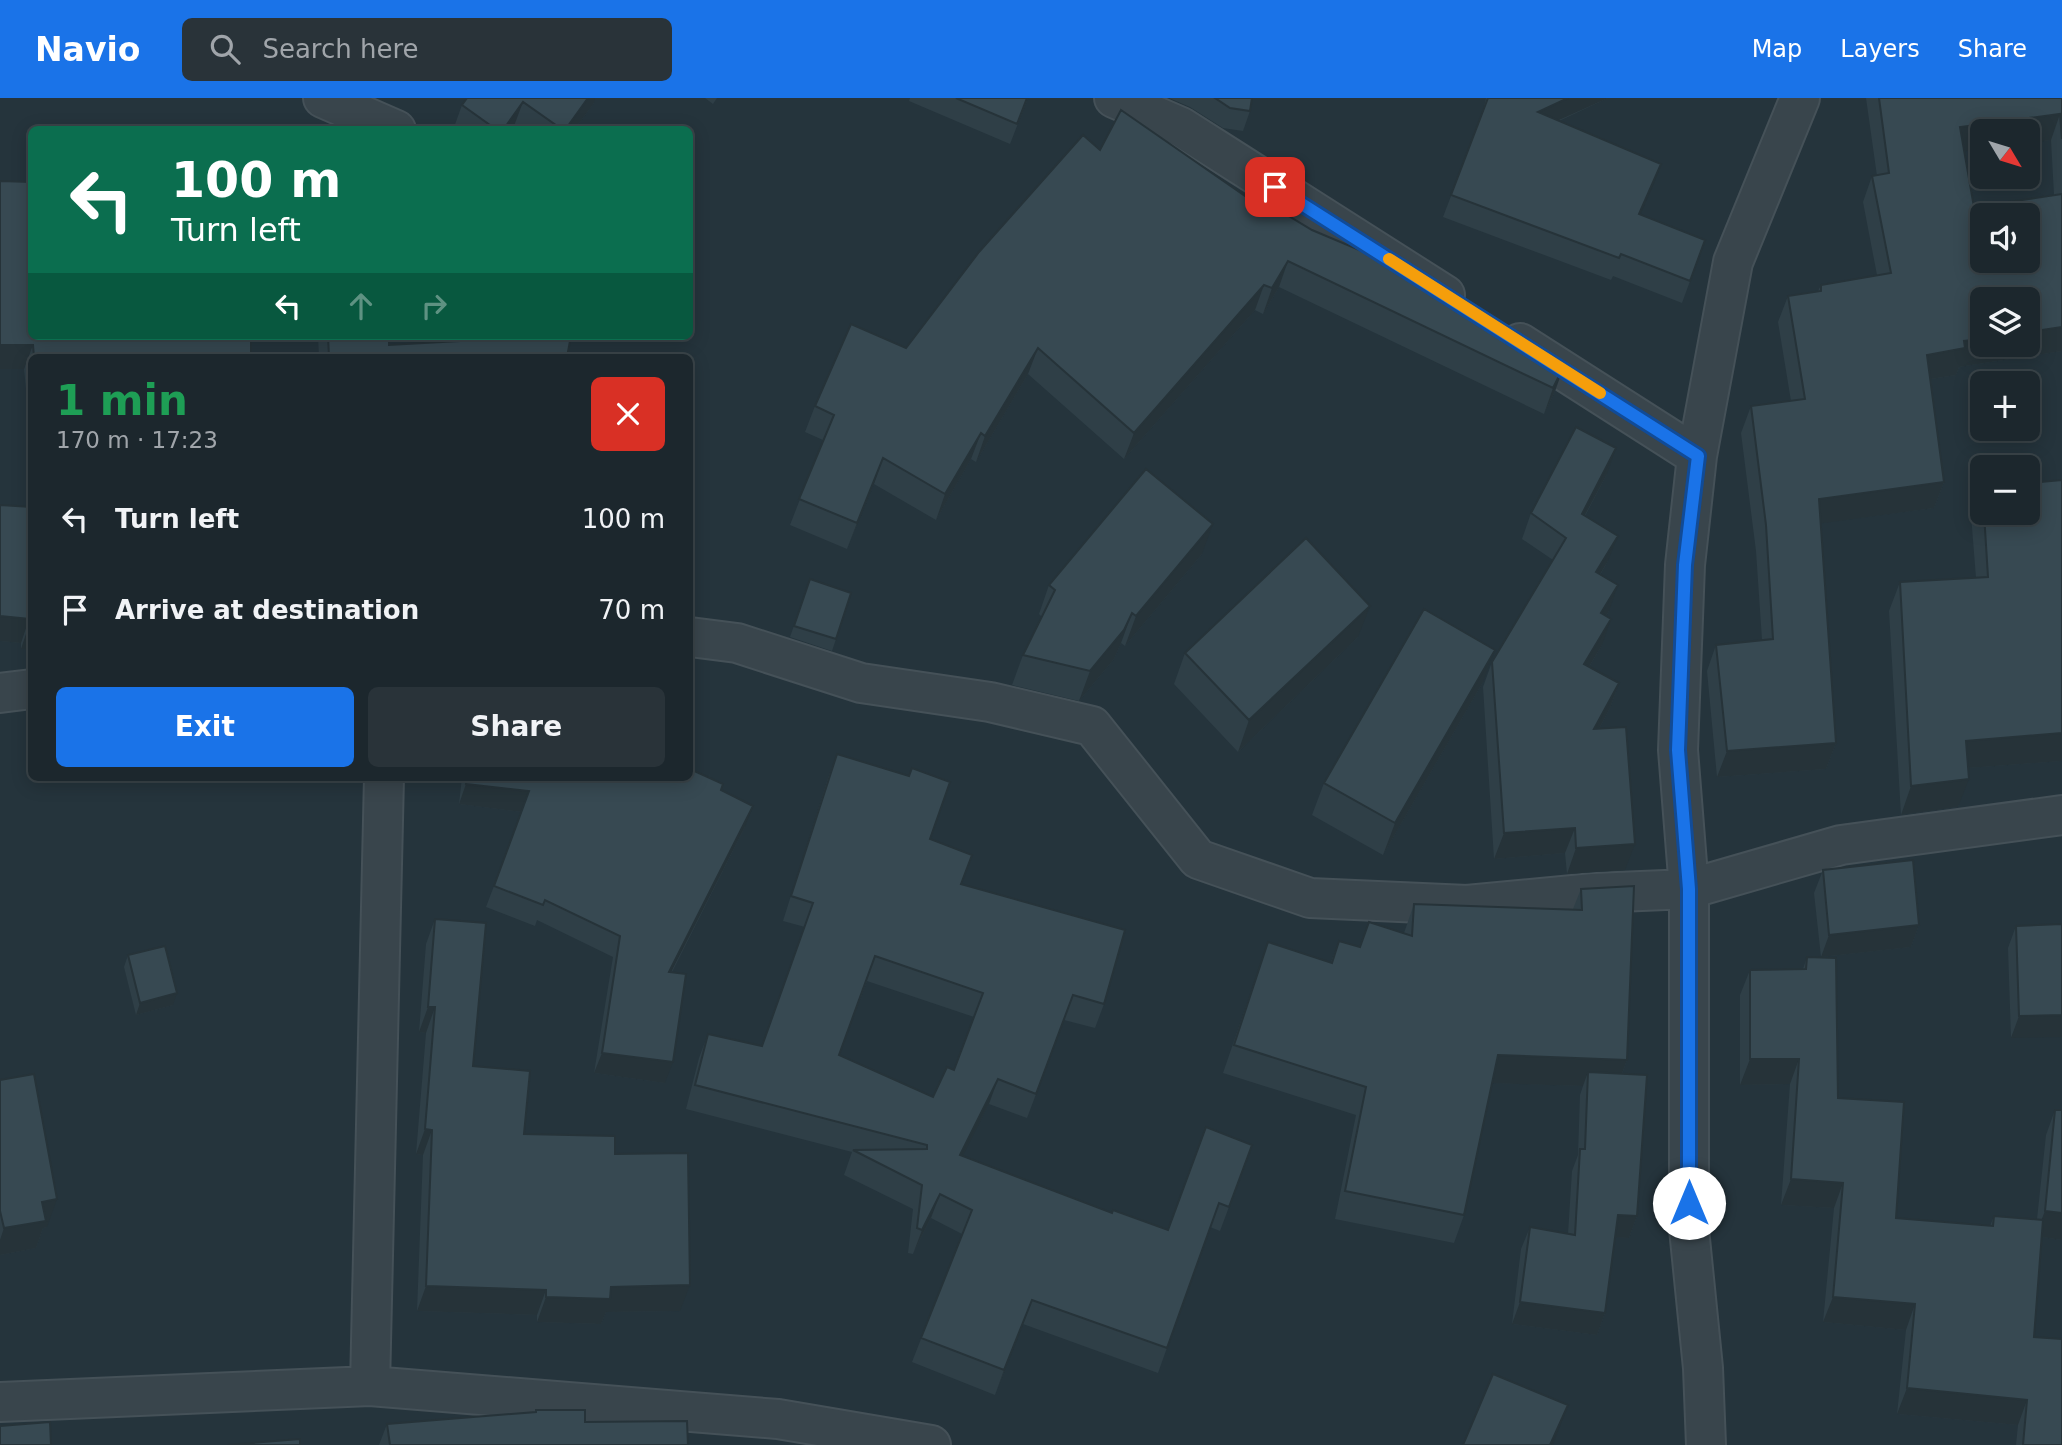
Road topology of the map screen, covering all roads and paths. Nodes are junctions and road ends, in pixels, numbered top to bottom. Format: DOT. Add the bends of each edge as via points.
graph roads {
  1 [pos="323,98"];
  2 [pos="1114,98"];
  3 [pos="1800,98"];
  4 [pos="387,126"];
  5 [pos="1698,456"];
  6 [pos="693,637"];
  7 [pos="28,690"];
  8 [pos="0,693"];
  9 [pos="384,781"];
  10 [pos="2062,815"];
  11 [pos="1689,889"];
  12 [pos="370,1386"];
  13 [pos="0,1402"];
  14 [pos="931,1445"];
  15 [pos="1706,1445"];
  1 -- 4 [label="street"];
  2 -- 5 [label="street" via="1181,127"];
  3 -- 5 [label="street" via="1733,262"];
  5 -- 11 [label="street" via="1685,565 1678,750"];
  6 -- 11 [label="street" via="737,642 861,683 990,702 1092,726 1198,859 1310,898 1467,905"];
  7 -- 8 [label="street"];
  9 -- 12 [label="street"];
  10 -- 11 [label="street" via="1841,845"];
  11 -- 15 [label="street" via="1689,1229"];
  12 -- 13 [label="street"];
  12 -- 14 [label="street" via="778,1419"];
}
